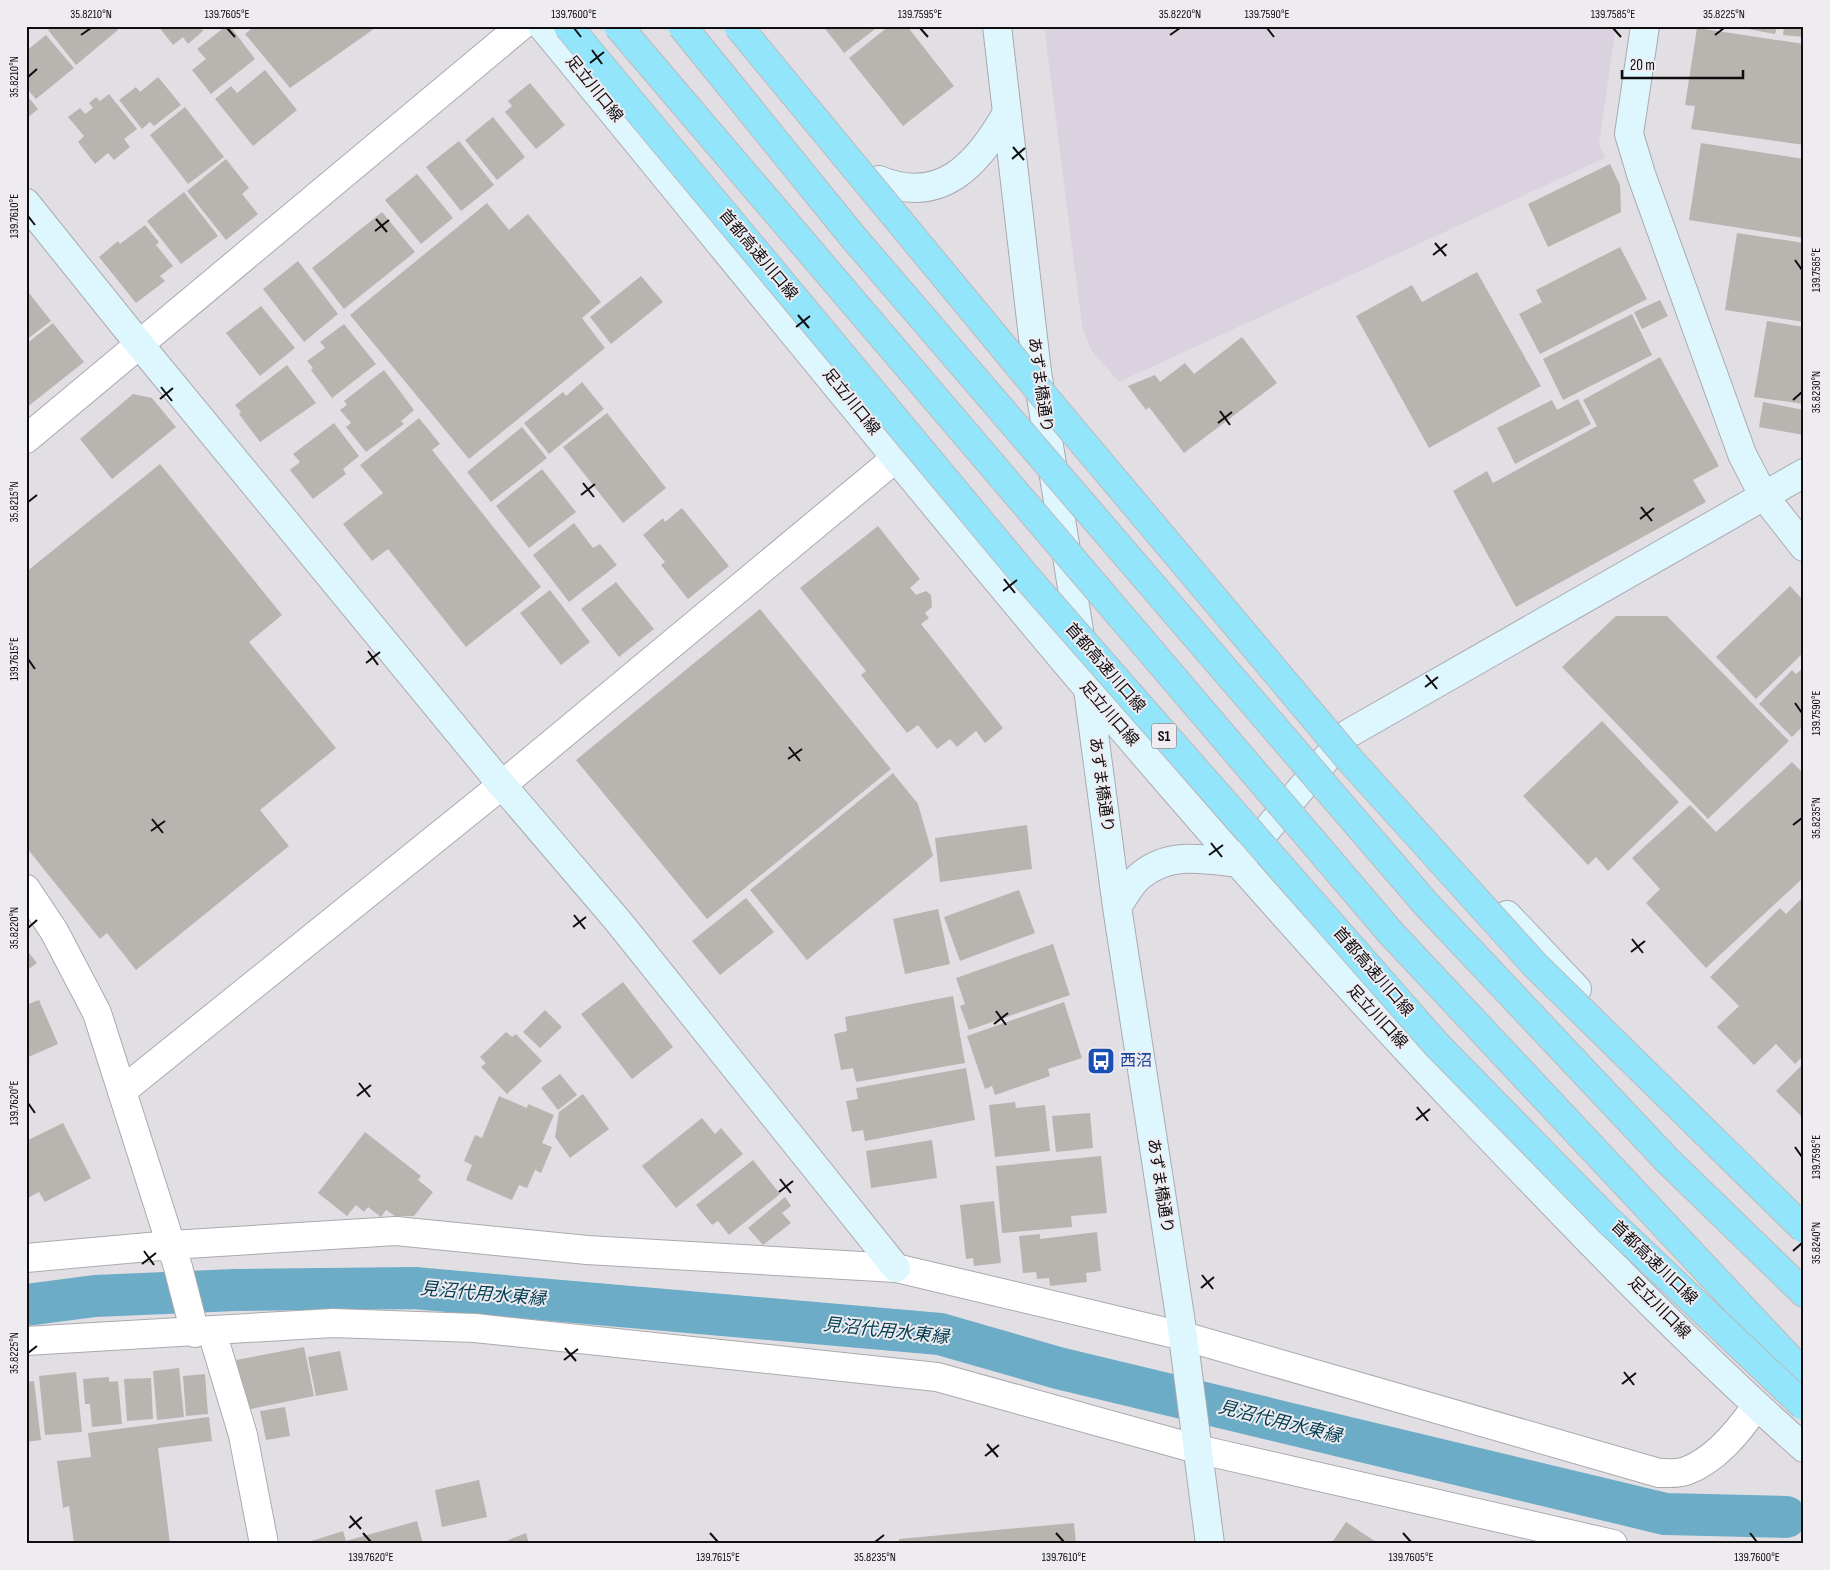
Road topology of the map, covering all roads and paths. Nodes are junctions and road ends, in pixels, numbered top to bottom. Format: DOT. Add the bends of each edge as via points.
graph roads {
  1 [pos="521,26"];
  2 [pos="542,26"];
  3 [pos="568,26"];
  4 [pos="618,26"];
  5 [pos="682,26"];
  6 [pos="738,26"];
  7 [pos="752,26"];
  8 [pos="997,26"];
  9 [pos="1645,26"];
  10 [pos="1007,113"];
  11 [pos="879,180"];
  12 [pos="26,203"];
  13 [pos="140,346"];
  14 [pos="1037,372"];
  15 [pos="26,439"];
  16 [pos="897,457"];
  17 [pos="1804,473"];
  18 [pos="1763,495"];
  19 [pos="1804,547"];
  20 [pos="1089,692"];
  21 [pos="1346,735"];
  22 [pos="502,785"];
  23 [pos="1239,863"];
  24 [pos="26,889"];
  25 [pos="1117,907"];
  26 [pos="122,1090"];
  27 [pos="1804,1211"];
  28 [pos="1804,1229"];
  29 [pos="174,1256"];
  30 [pos="26,1258"];
  31 [pos="896,1268"];
  32 [pos="1804,1293"];
  33 [pos="199,1328"];
  34 [pos="1183,1336"];
  35 [pos="26,1341"];
  36 [pos="1804,1374"];
  37 [pos="1756,1406"];
  38 [pos="1804,1406"];
  39 [pos="1804,1448"];
  40 [pos="1197,1450"];
  41 [pos="264,1544"];
  42 [pos="1210,1544"];
  43 [pos="1613,1544"];
  1 -- 13 [label="street"];
  2 -- 16 [label="street, 足立川口線"];
  3 -- 38 [label="highway, 首都高速川口線 / S1, bridge" via="1028,579 1431,1038 1609,1221"];
  4 -- 36 [label="highway, bridge" via="1390,932"];
  5 -- 32 [label="highway, bridge" via="853,237 1426,904 1667,1160"];
  6 -- 28 [label="highway, bridge" via="1350,760 1535,965"];
  7 -- 11 [label="street"];
  8 -- 10 [label="street, あずま橋通り"];
  9 -- 18 [label="street" via="1629,134 1742,454"];
  10 -- 11 [label="street" via="986,146 954,178 934,187 913,189"];
  10 -- 14 [label="street, あずま橋通り"];
  11 -- 14 [label="street"];
  12 -- 13 [label="street"];
  13 -- 15 [label="street"];
  13 -- 22 [label="street"];
  14 -- 20 [label="street, あずま橋通り"];
  14 -- 21 [label="street"];
  16 -- 20 [label="street, 足立川口線"];
  16 -- 22 [label="street"];
  17 -- 18 [label="street"];
  18 -- 19 [label="street"];
  18 -- 21 [label="street"];
  20 -- 23 [label="street, 足立川口線"];
  20 -- 25 [label="street, あずま橋通り"];
  21 -- 23 [label="street"];
  21 -- 27 [label="street" via="1496,904 1614,1028"];
  22 -- 26 [label="street"];
  22 -- 31 [label="street" via="618,921"];
  23 -- 25 [label="street" via="1191,857 1161,861 1139,877"];
  23 -- 37 [label="street, 足立川口線" via="1387,1028 1536,1186"];
  24 -- 26 [label="street" via="54,931 97,1013"];
  25 -- 34 [label="street, あずま橋通り"];
  26 -- 29 [label="street"];
  29 -- 30 [label="street"];
  29 -- 31 [label="street" via="396,1231 587,1250"];
  29 -- 33 [label="street"];
  31 -- 34 [label="street"];
  33 -- 35 [label="street"];
  33 -- 40 [label="street" via="333,1323 476,1328 937,1377"];
  33 -- 41 [label="street" via="243,1435"];
  34 -- 37 [label="street" via="1659,1474 1685,1472 1704,1461 1736,1436"];
  34 -- 40 [label="street, あずま橋通り"];
  37 -- 39 [label="street, 足立川口線"];
  40 -- 42 [label="street, あずま橋通り"];
  40 -- 43 [label="street"];
}
